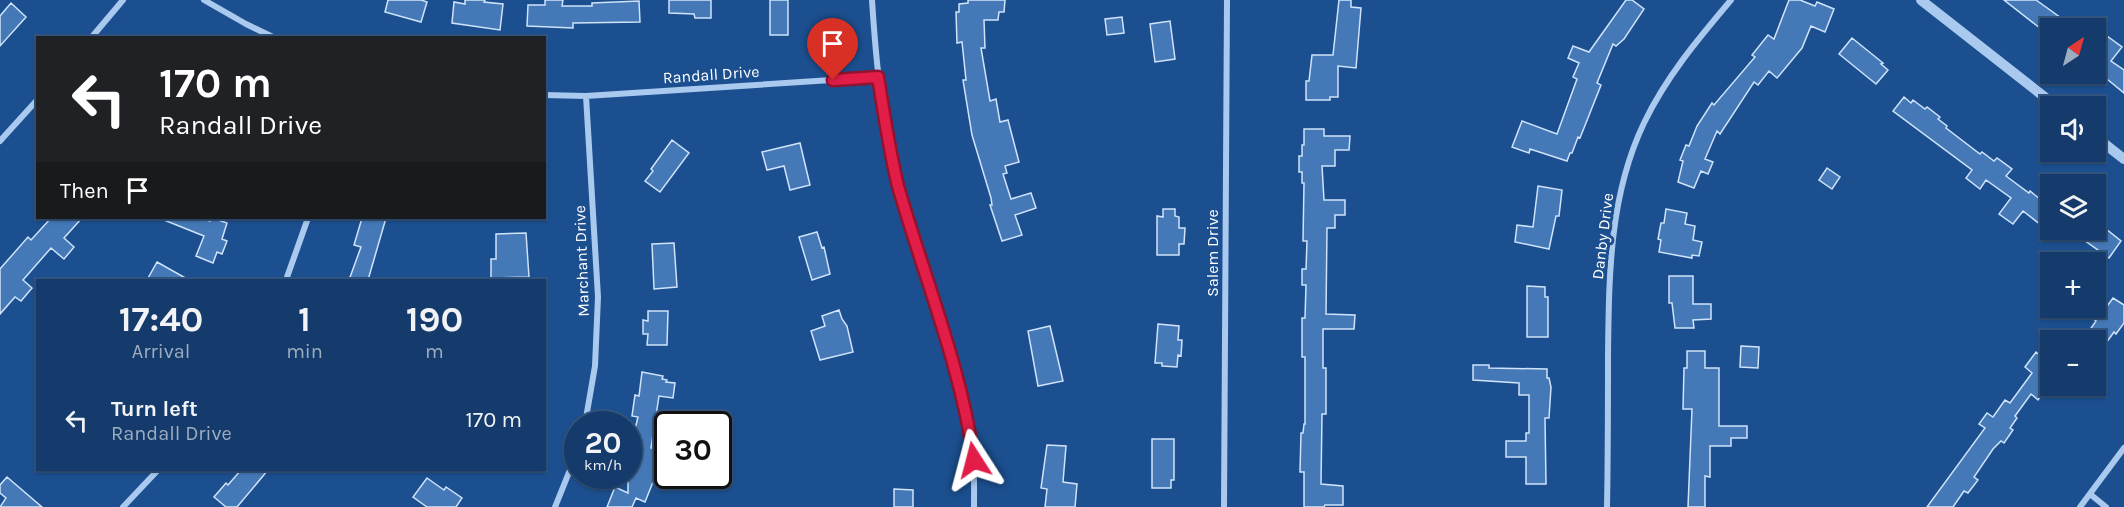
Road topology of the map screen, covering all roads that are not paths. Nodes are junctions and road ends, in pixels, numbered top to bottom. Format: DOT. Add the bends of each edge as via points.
graph roads {
  1 [pos="123,0"];
  2 [pos="204,0"];
  3 [pos="872,0"];
  4 [pos="1227,0"];
  5 [pos="1731,0"];
  6 [pos="1921,0"];
  7 [pos="93,36"];
  8 [pos="271,36"];
  9 [pos="878,77"];
  10 [pos="546,95"];
  11 [pos="586,96"];
  12 [pos="2043,96"];
  13 [pos="36,101"];
  14 [pos="0,141"];
  15 [pos="2106,145"];
  16 [pos="2124,159"];
  17 [pos="308,219"];
  18 [pos="286,279"];
  19 [pos="587,411"];
  20 [pos="2124,448"];
  21 [pos="157,471"];
  22 [pos="564,485"];
  23 [pos="2090,494"];
  24 [pos="123,507"];
  25 [pos="555,507"];
  26 [pos="974,507"];
  27 [pos="1224,507"];
  28 [pos="1607,507"];
  29 [pos="2080,507"];
  30 [pos="2106,507"];
  1 -- 7 [label="street"];
  2 -- 8 [label="street"];
  3 -- 9 [label="street"];
  4 -- 27 [label="street, Salem Drive"];
  5 -- 28 [label="street, Danby Drive" via="1668,80 1644,123 1623,179 1610,268"];
  6 -- 12 [label="street"];
  9 -- 11 [label="street, Randall Drive"];
  9 -- 26 [label="street" via="898,184 964,405 974,460"];
  10 -- 11 [label="street, Randall Drive"];
  11 -- 19 [label="street, Marchant Drive" via="598,297 595,366"];
  13 -- 14 [label="street"];
  15 -- 16 [label="street"];
  17 -- 18 [label="street"];
  20 -- 23 [label="street"];
  21 -- 24 [label="street"];
  22 -- 25 [label="street"];
  23 -- 29 [label="street"];
  23 -- 30 [label="street"];
}
